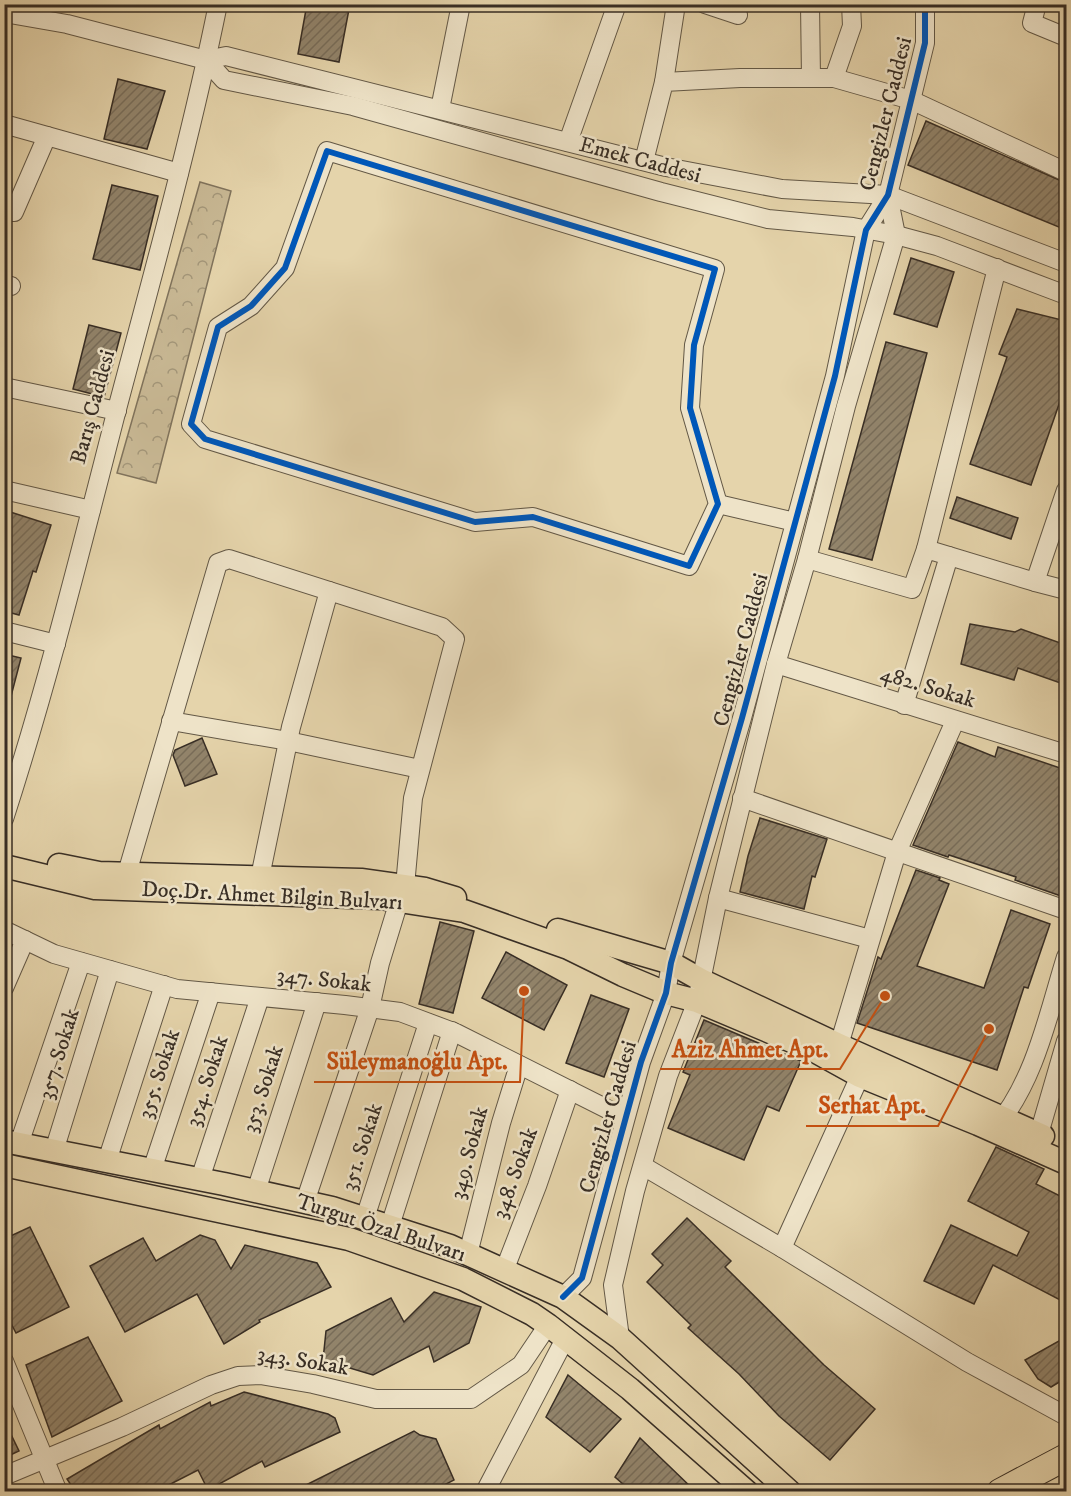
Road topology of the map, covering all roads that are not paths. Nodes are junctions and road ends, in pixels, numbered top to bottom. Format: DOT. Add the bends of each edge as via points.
graph roads {
  1 [pos="218,4"];
  2 [pos="461,4"];
  3 [pos="617,4"];
  4 [pos="675,4"];
  5 [pos="705,4"];
  6 [pos="810,4"];
  7 [pos="851,4"];
  8 [pos="925,4"];
  9 [pos="1037,4"];
  10 [pos="4,13"];
  11 [pos="738,15"];
  12 [pos="1066,37"];
  13 [pos="206,60"];
  14 [pos="811,78"];
  15 [pos="834,78"];
  16 [pos="664,82"];
  17 [pos="911,100"];
  18 [pos="440,110"];
  19 [pos="4,124"];
  20 [pos="47,136"];
  21 [pos="568,142"];
  22 [pos="644,161"];
  23 [pos="1066,172"];
  24 [pos="179,173"];
  25 [pos="888,195"];
  26 [pos="4,211"];
  27 [pos="866,230"];
  28 [pos="896,235"];
  29 [pos="1066,263"];
  30 [pos="997,268"];
  31 [pos="1066,295"];
  32 [pos="4,387"];
  33 [pos="117,411"];
  34 [pos="4,490"];
  35 [pos="1066,490"];
  36 [pos="718,504"];
  37 [pos="91,510"];
  38 [pos="795,522"];
  39 [pos="926,549"];
  40 [pos="949,556"];
  41 [pos="807,558"];
  42 [pos="1035,582"];
  43 [pos="1066,587"];
  44 [pos="329,591"];
  45 [pos="4,631"];
  46 [pos="56,644"];
  47 [pos="776,664"];
  48 [pos="904,705"];
  49 [pos="171,721"];
  50 [pos="955,721"];
  51 [pos="288,741"];
  52 [pos="1066,754"];
  53 [pos="420,769"];
  54 [pos="742,798"];
  55 [pos="4,819"];
  56 [pos="4,851"];
  57 [pos="897,852"];
  58 [pos="4,866"];
  59 [pos="127,873"];
  60 [pos="260,877"];
  61 [pos="402,893"];
  62 [pos="718,898"];
  63 [pos="1066,910"];
  64 [pos="4,930"];
  65 [pos="870,939"];
  66 [pos="25,940"];
  67 [pos="1066,957"];
  68 [pos="81,962"];
  69 [pos="671,963"];
  70 [pos="110,970"];
  71 [pos="164,985"];
  72 [pos="4,988"];
  73 [pos="700,991"];
  74 [pos="211,992"];
  75 [pos="666,993"];
  76 [pos="260,997"];
  77 [pos="316,1002"];
  78 [pos="370,1008"];
  79 [pos="428,1023"];
  80 [pos="452,1031"];
  81 [pos="1066,1041"];
  82 [pos="839,1045"];
  83 [pos="519,1065"];
  84 [pos="860,1076"];
  85 [pos="570,1090"];
  86 [pos="625,1118"];
  87 [pos="999,1124"];
  88 [pos="1034,1140"];
  89 [pos="12,1143"];
  90 [pos="1066,1146"];
  91 [pos="54,1151"];
  92 [pos="107,1161"];
  93 [pos="1066,1163"];
  94 [pos="4,1165"];
  95 [pos="643,1166"];
  96 [pos="152,1170"];
  97 [pos="200,1179"];
  98 [pos="256,1191"];
  99 [pos="306,1202"];
  100 [pos="365,1218"];
  101 [pos="390,1226"];
  102 [pos="782,1248"];
  103 [pos="468,1254"];
  104 [pos="504,1271"];
  105 [pos="562,1297"];
  106 [pos="548,1325"];
  107 [pos="620,1338"];
  108 [pos="566,1339"];
  109 [pos="4,1361"];
  110 [pos="1066,1416"];
  111 [pos="1066,1457"];
  112 [pos="45,1459"];
  113 [pos="4,1476"];
  114 [pos="58,1491"];
  115 [pos="485,1491"];
  116 [pos="747,1491"];
  117 [pos="790,1491"];
  118 [pos="1000,1491"];
  1 -- 13 [label="street, Barış Caddesi"];
  2 -- 18 [label="street"];
  3 -- 21 [label="street"];
  4 -- 16 [label="street"];
  5 -- 11 [label="street"];
  6 -- 14 [label="street"];
  7 -- 15 [label="street" via="852,26"];
  8 -- 17 [label="street, Cengizler Caddesi" via="925,43"];
  9 -- 12 [label="street" via="1032,23"];
  10 -- 13 [label="street, Emek Caddesi" via="67,24"];
  13 -- 18 [label="street, Emek Caddesi" via="226,56"];
  13 -- 24 [label="street, Barış Caddesi"];
  13 -- 27 [label="street, Emek Caddesi" via="224,80 353,106 768,219"];
  14 -- 15 [label="street"];
  14 -- 16 [label="street"];
  15 -- 17 [label="street"];
  16 -- 22 [label="street"];
  17 -- 23 [label="street"];
  17 -- 25 [label="street, Cengizler Caddesi"];
  18 -- 21 [label="street, Emek Caddesi"];
  19 -- 20 [label="street"];
  20 -- 24 [label="street"];
  20 -- 26 [label="street" via="14,212"];
  21 -- 22 [label="street, Emek Caddesi"];
  22 -- 25 [label="street, Emek Caddesi" via="782,189"];
  24 -- 33 [label="street, Barış Caddesi"];
  25 -- 27 [label="street, Cengizler Caddesi"];
  25 -- 28 [label="street, Cengizler Caddesi"];
  25 -- 29 [label="street, Emek Caddesi"];
  27 -- 28 [label="street, Emek Caddesi"];
  27 -- 38 [label="street, Cengizler Caddesi" via="835,376"];
  28 -- 30 [label="street, Emek Caddesi"];
  28 -- 41 [label="street, Cengizler Caddesi"];
  30 -- 31 [label="street, Emek Caddesi"];
  30 -- 39 [label="street"];
  32 -- 33 [label="street"];
  33 -- 37 [label="street, Barış Caddesi"];
  34 -- 37 [label="street"];
  35 -- 42 [label="street"];
  36 -- 36 [label="street" via="689,566 533,517 475,522 205,439 191,424 218,327 251,306 285,268 327,151 715,269 694,345 690,408"];
  36 -- 38 [label="street"];
  37 -- 46 [label="street, Barış Caddesi"];
  38 -- 69 [label="street, Cengizler Caddesi"];
  39 -- 40 [label="street"];
  39 -- 41 [label="street" via="912,589"];
  40 -- 42 [label="street"];
  40 -- 48 [label="street"];
  41 -- 47 [label="street, Cengizler Caddesi"];
  42 -- 43 [label="street"];
  44 -- 49 [label="street" via="230,560 218,563"];
  44 -- 51 [label="street"];
  44 -- 53 [label="street" via="442,627 455,639"];
  45 -- 46 [label="street"];
  46 -- 55 [label="street, Barış Caddesi"];
  47 -- 48 [label="street, 482. Sokak"];
  47 -- 54 [label="street, Cengizler Caddesi"];
  48 -- 50 [label="street, 482. Sokak"];
  49 -- 51 [label="street"];
  49 -- 59 [label="street"];
  50 -- 52 [label="street, 482. Sokak"];
  50 -- 57 [label="street"];
  51 -- 53 [label="street"];
  51 -- 60 [label="street"];
  53 -- 61 [label="street"];
  54 -- 57 [label="street"];
  54 -- 62 [label="street, Cengizler Caddesi"];
  56 -- 59 [label="main road, Doç.Dr. Ahmet Bilgin Bulvarı" via="99,873"];
  57 -- 63 [label="street"];
  57 -- 65 [label="street"];
  58 -- 61 [label="main road, Doç.Dr. Ahmet Bilgin Bulvarı" via="95,888 380,898"];
  59 -- 60 [label="main road, Doç.Dr. Ahmet Bilgin Bulvarı"];
  60 -- 61 [label="main road, Doç.Dr. Ahmet Bilgin Bulvarı" via="361,880"];
  61 -- 69 [label="main road, Doç.Dr. Ahmet Bilgin Bulvarı" via="446,895"];
  61 -- 75 [label="main road, Doç.Dr. Ahmet Bilgin Bulvarı" via="568,948"];
  61 -- 78 [label="street"];
  62 -- 65 [label="street"];
  62 -- 73 [label="street, Cengizler Caddesi"];
  64 -- 66 [label="street, 347. Sokak"];
  65 -- 82 [label="street"];
  66 -- 68 [label="street, 347. Sokak"];
  66 -- 72 [label="street"];
  67 -- 87 [label="street" via="1029,1072"];
  68 -- 70 [label="street, 347. Sokak"];
  68 -- 89 [label="street"];
  69 -- 73 [label="main road, Doç.Dr. Ahmet Bilgin Bulvarı"];
  69 -- 75 [label="street, Cengizler Caddesi"];
  70 -- 71 [label="street, 347. Sokak"];
  70 -- 91 [label="street, 357. Sokak"];
  71 -- 74 [label="street, 347. Sokak"];
  71 -- 92 [label="street"];
  73 -- 75 [label="main road, Doç.Dr. Ahmet Bilgin Bulvarı"];
  73 -- 82 [label="main road, Doç.Dr. Ahmet Bilgin Bulvarı"];
  73 -- 84 [label="main road, Doç.Dr. Ahmet Bilgin Bulvarı"];
  73 -- 95 [label="street, Cengizler Caddesi" via="668,1076"];
  74 -- 76 [label="street, 347. Sokak"];
  74 -- 96 [label="street, 355. Sokak"];
  75 -- 86 [label="street, Cengizler Caddesi"];
  76 -- 77 [label="street, 347. Sokak"];
  76 -- 97 [label="street, 354. Sokak"];
  77 -- 78 [label="street, 347. Sokak"];
  77 -- 98 [label="street, 353. Sokak"];
  78 -- 79 [label="street, 347. Sokak" via="400,1012"];
  78 -- 99 [label="street"];
  79 -- 80 [label="street, 347. Sokak"];
  79 -- 100 [label="street, 351. Sokak"];
  80 -- 83 [label="street, 347. Sokak"];
  80 -- 101 [label="street"];
  81 -- 88 [label="street"];
  82 -- 87 [label="main road, Doç.Dr. Ahmet Bilgin Bulvarı"];
  83 -- 85 [label="street, 347. Sokak"];
  83 -- 103 [label="street, 349. Sokak"];
  84 -- 87 [label="main road, Doç.Dr. Ahmet Bilgin Bulvarı"];
  84 -- 102 [label="street"];
  85 -- 86 [label="street, 347. Sokak"];
  85 -- 104 [label="street, 348. Sokak"];
  86 -- 105 [label="street, Cengizler Caddesi" via="582,1278"];
  87 -- 88 [label="main road, Doç.Dr. Ahmet Bilgin Bulvarı"];
  88 -- 90 [label="main road, Doç.Dr. Ahmet Bilgin Bulvarı"];
  88 -- 93 [label="main road, Doç.Dr. Ahmet Bilgin Bulvarı"];
  89 -- 91 [label="main road, Turgut Özal Bulvarı"];
  91 -- 92 [label="main road, Turgut Özal Bulvarı"];
  92 -- 96 [label="main road, Turgut Özal Bulvarı"];
  94 -- 106 [label="main road, Turgut Özal Bulvarı" via="349,1239 463,1279"];
  95 -- 102 [label="street"];
  95 -- 107 [label="street, Cengizler Caddesi" via="613,1285"];
  96 -- 97 [label="main road, Turgut Özal Bulvarı"];
  97 -- 98 [label="main road, Turgut Özal Bulvarı"];
  98 -- 99 [label="main road, Turgut Özal Bulvarı"];
  99 -- 100 [label="main road, Turgut Özal Bulvarı"];
  100 -- 101 [label="main road, Turgut Özal Bulvarı"];
  101 -- 103 [label="main road, Turgut Özal Bulvarı"];
  102 -- 110 [label="street" via="967,1362"];
  103 -- 104 [label="main road, Turgut Özal Bulvarı"];
  104 -- 105 [label="main road, Turgut Özal Bulvarı"];
  105 -- 107 [label="main road, Turgut Özal Bulvarı"];
  106 -- 108 [label="main road, Turgut Özal Bulvarı"];
  106 -- 112 [label="street, 343. Sokak" via="521,1365 471,1399 376,1399 260,1375 238,1376"];
  107 -- 117 [label="main road, Turgut Özal Bulvarı"];
  108 -- 115 [label="street"];
  108 -- 116 [label="main road, Turgut Özal Bulvarı"];
  109 -- 112 [label="street"];
  111 -- 118 [label="highway"];
  112 -- 113 [label="street, 343. Sokak"];
  112 -- 114 [label="street"];
}
